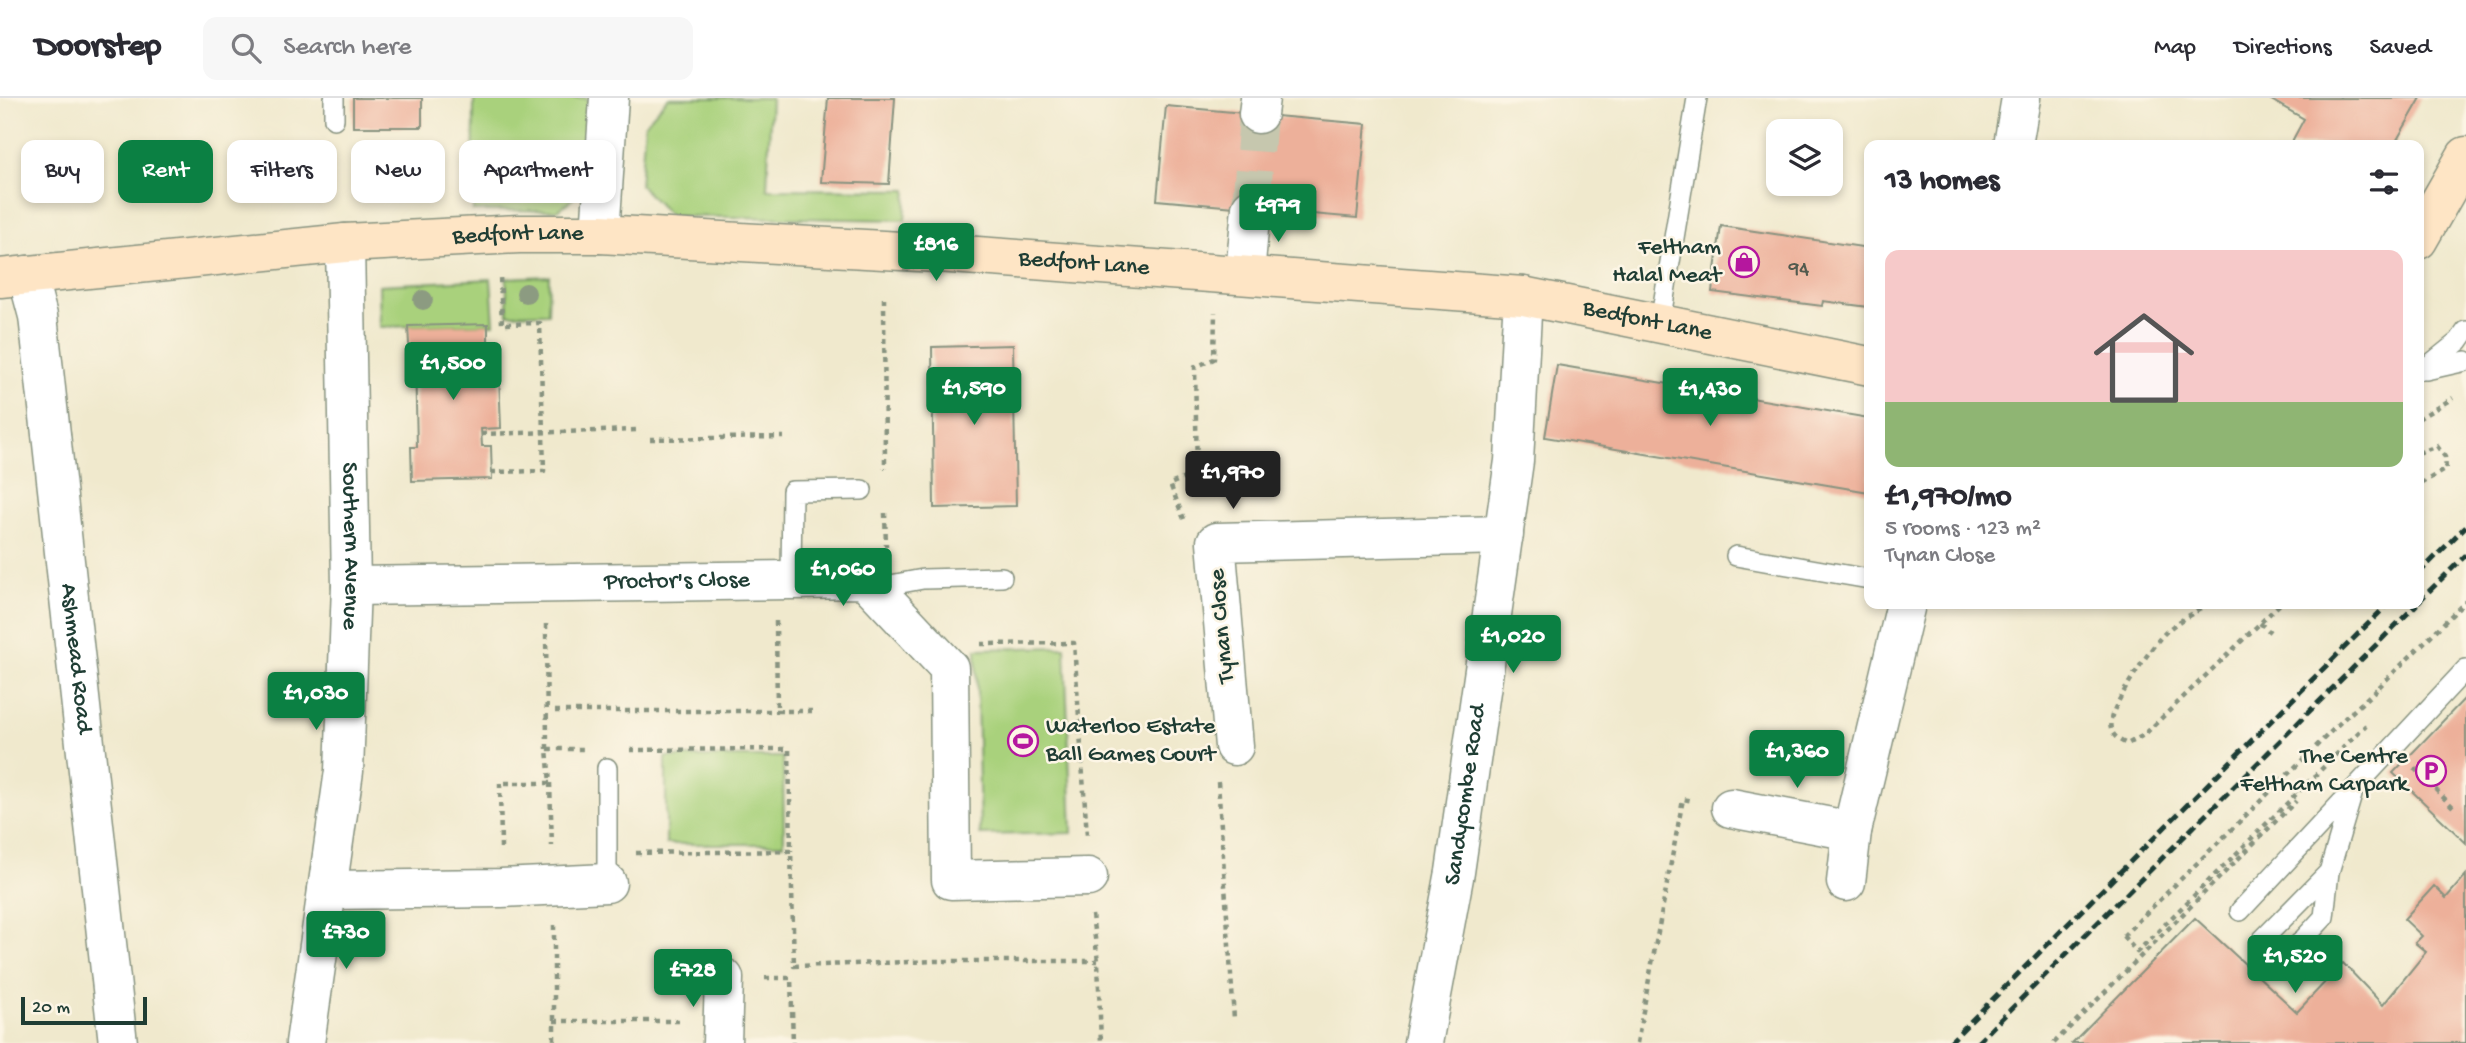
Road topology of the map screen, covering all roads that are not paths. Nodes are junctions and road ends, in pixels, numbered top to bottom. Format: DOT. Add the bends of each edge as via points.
graph roads {
  1 [pos="334,98"];
  2 [pos="609,98"];
  3 [pos="1697,98"];
  4 [pos="2021,98"];
  5 [pos="334,118"];
  6 [pos="2014,140"];
  7 [pos="2466,156"];
  8 [pos="1251,208"];
  9 [pos="2424,230"];
  10 [pos="600,234"];
  11 [pos="345,243"];
  12 [pos="1245,274"];
  13 [pos="14,277"];
  14 [pos="1524,296"];
  15 [pos="1660,323"];
  16 [pos="2466,331"];
  17 [pos="2466,361"];
  18 [pos="1864,365"];
  19 [pos="2424,369"];
  20 [pos="2424,370"];
  21 [pos="862,490"];
  22 [pos="1504,535"];
  23 [pos="1736,556"];
  24 [pos="783,578"];
  25 [pos="1002,578"];
  26 [pos="1864,578"];
  27 [pos="351,586"];
  28 [pos="874,589"];
  29 [pos="1905,609"];
  30 [pos="2466,669"];
  31 [pos="1234,746"];
  32 [pos="607,768"];
  33 [pos="2353,790"];
  34 [pos="1731,808"];
  35 [pos="1852,831"];
  36 [pos="1087,859"];
  37 [pos="607,868"];
  38 [pos="2329,872"];
  39 [pos="1846,881"];
  40 [pos="327,890"];
  41 [pos="2239,911"];
  42 [pos="2262,940"];
  43 [pos="2284,960"];
  44 [pos="724,978"];
  45 [pos="722,1032"];
  46 [pos="118,1043"];
  47 [pos="305,1043"];
  48 [pos="1423,1043"];
  1 -- 5 [label="lane"];
  2 -- 10 [label="street"];
  3 -- 15 [label="lane"];
  4 -- 6 [label="street"];
  7 -- 9 [label="main road"];
  8 -- 12 [label="street"];
  10 -- 11 [label="main road, Bedfont Lane"];
  10 -- 12 [label="main road, Bedfont Lane"];
  11 -- 13 [label="main road, Bedfont Lane"];
  11 -- 27 [label="street, Southern Avenue"];
  12 -- 14 [label="main road, Bedfont Lane"];
  13 -- 46 [label="street, Ashmead Road" via="38,316"];
  14 -- 15 [label="main road, Bedfont Lane"];
  14 -- 22 [label="street, Sandycombe Road" via="1514,461"];
  15 -- 18 [label="main road, Bedfont Lane"];
  16 -- 19 [label="lane"];
  17 -- 20 [label="lane"];
  21 -- 24 [label="lane" via="792,491"];
  22 -- 31 [label="street, Tynan Close" via="1216,542"];
  22 -- 48 [label="street, Sandycombe Road" via="1455,872"];
  23 -- 26 [label="lane"];
  24 -- 27 [label="street, Proctor's Close"];
  24 -- 28 [label="street, Proctor's Close" via="865,579"];
  25 -- 28 [label="lane" via="923,579"];
  27 -- 40 [label="street, Southern Avenue" via="344,771"];
  28 -- 36 [label="street, Proctor's Close" via="950,668 951,880"];
  29 -- 35 [label="street"];
  30 -- 33 [label="lane"];
  32 -- 37 [label="lane"];
  33 -- 38 [label="lane"];
  33 -- 41 [label="lane"];
  34 -- 35 [label="street"];
  35 -- 39 [label="street"];
  37 -- 40 [label="street" via="554,883 501,888"];
  38 -- 42 [label="lane"];
  38 -- 43 [label="lane" via="2324,917"];
  40 -- 47 [label="street, Southern Avenue"];
  44 -- 45 [label="street"];
}
